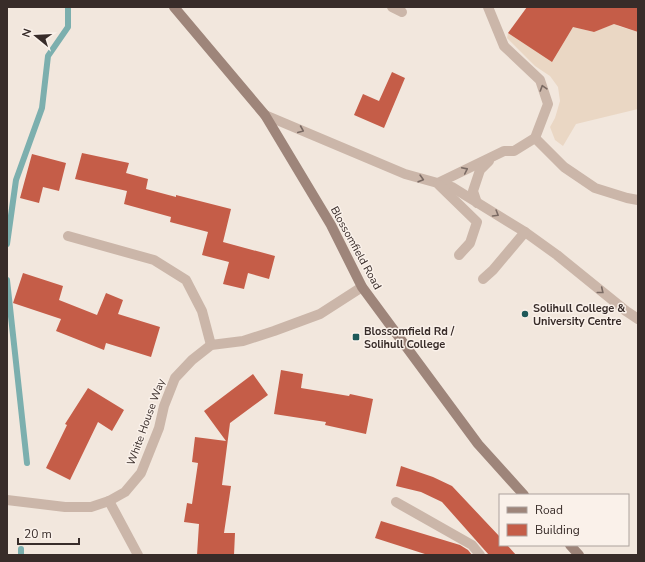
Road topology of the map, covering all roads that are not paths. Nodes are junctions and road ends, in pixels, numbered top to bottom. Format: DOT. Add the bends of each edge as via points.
graph roads {
  1 [pos="174,7"];
  2 [pos="392,7"];
  3 [pos="488,7"];
  4 [pos="402,12"];
  5 [pos="265,115"];
  6 [pos="535,138"];
  7 [pos="493,157"];
  8 [pos="438,183"];
  9 [pos="638,200"];
  10 [pos="477,203"];
  11 [pos="525,232"];
  12 [pos="68,236"];
  13 [pos="459,255"];
  14 [pos="483,279"];
  15 [pos="362,287"];
  16 [pos="638,319"];
  17 [pos="211,345"];
  18 [pos="523,494"];
  19 [pos="7,500"];
  20 [pos="109,500"];
  21 [pos="396,502"];
  22 [pos="571,546"];
  23 [pos="138,555"];
  24 [pos="480,555"];
  25 [pos="579,555"];
  1 -- 5 [label="main road, Blossomfield Road"];
  2 -- 4 [label="street"];
  6 -- 3 [label="street, one-way" via="548,104 540,80 504,46"];
  5 -- 8 [label="street, one-way" via="405,174"];
  5 -- 15 [label="main road, Blossomfield Road" via="331,225"];
  6 -- 7 [label="street" via="514,151 504,151"];
  6 -- 9 [label="street" via="564,167 595,188"];
  8 -- 7 [label="street, one-way"];
  7 -- 10 [label="street" via="480,170 473,191"];
  8 -- 10 [label="street" via="452,187"];
  8 -- 13 [label="street" via="477,222 470,243"];
  10 -- 11 [label="street, one-way"];
  11 -- 14 [label="street"];
  11 -- 16 [label="street, one-way"];
  12 -- 17 [label="street" via="154,260 186,280 202,311"];
  15 -- 17 [label="street" via="320,314 243,341"];
  15 -- 18 [label="main road, Blossomfield Road" via="478,444"];
  17 -- 20 [label="street, White House Way" via="175,378 141,473 125,492"];
  19 -- 20 [label="street, White House Way" via="65,507 91,507"];
  20 -- 23 [label="street"];
  21 -- 24 [label="street" via="472,545"];
  22 -- 25 [label="main road"];
}
